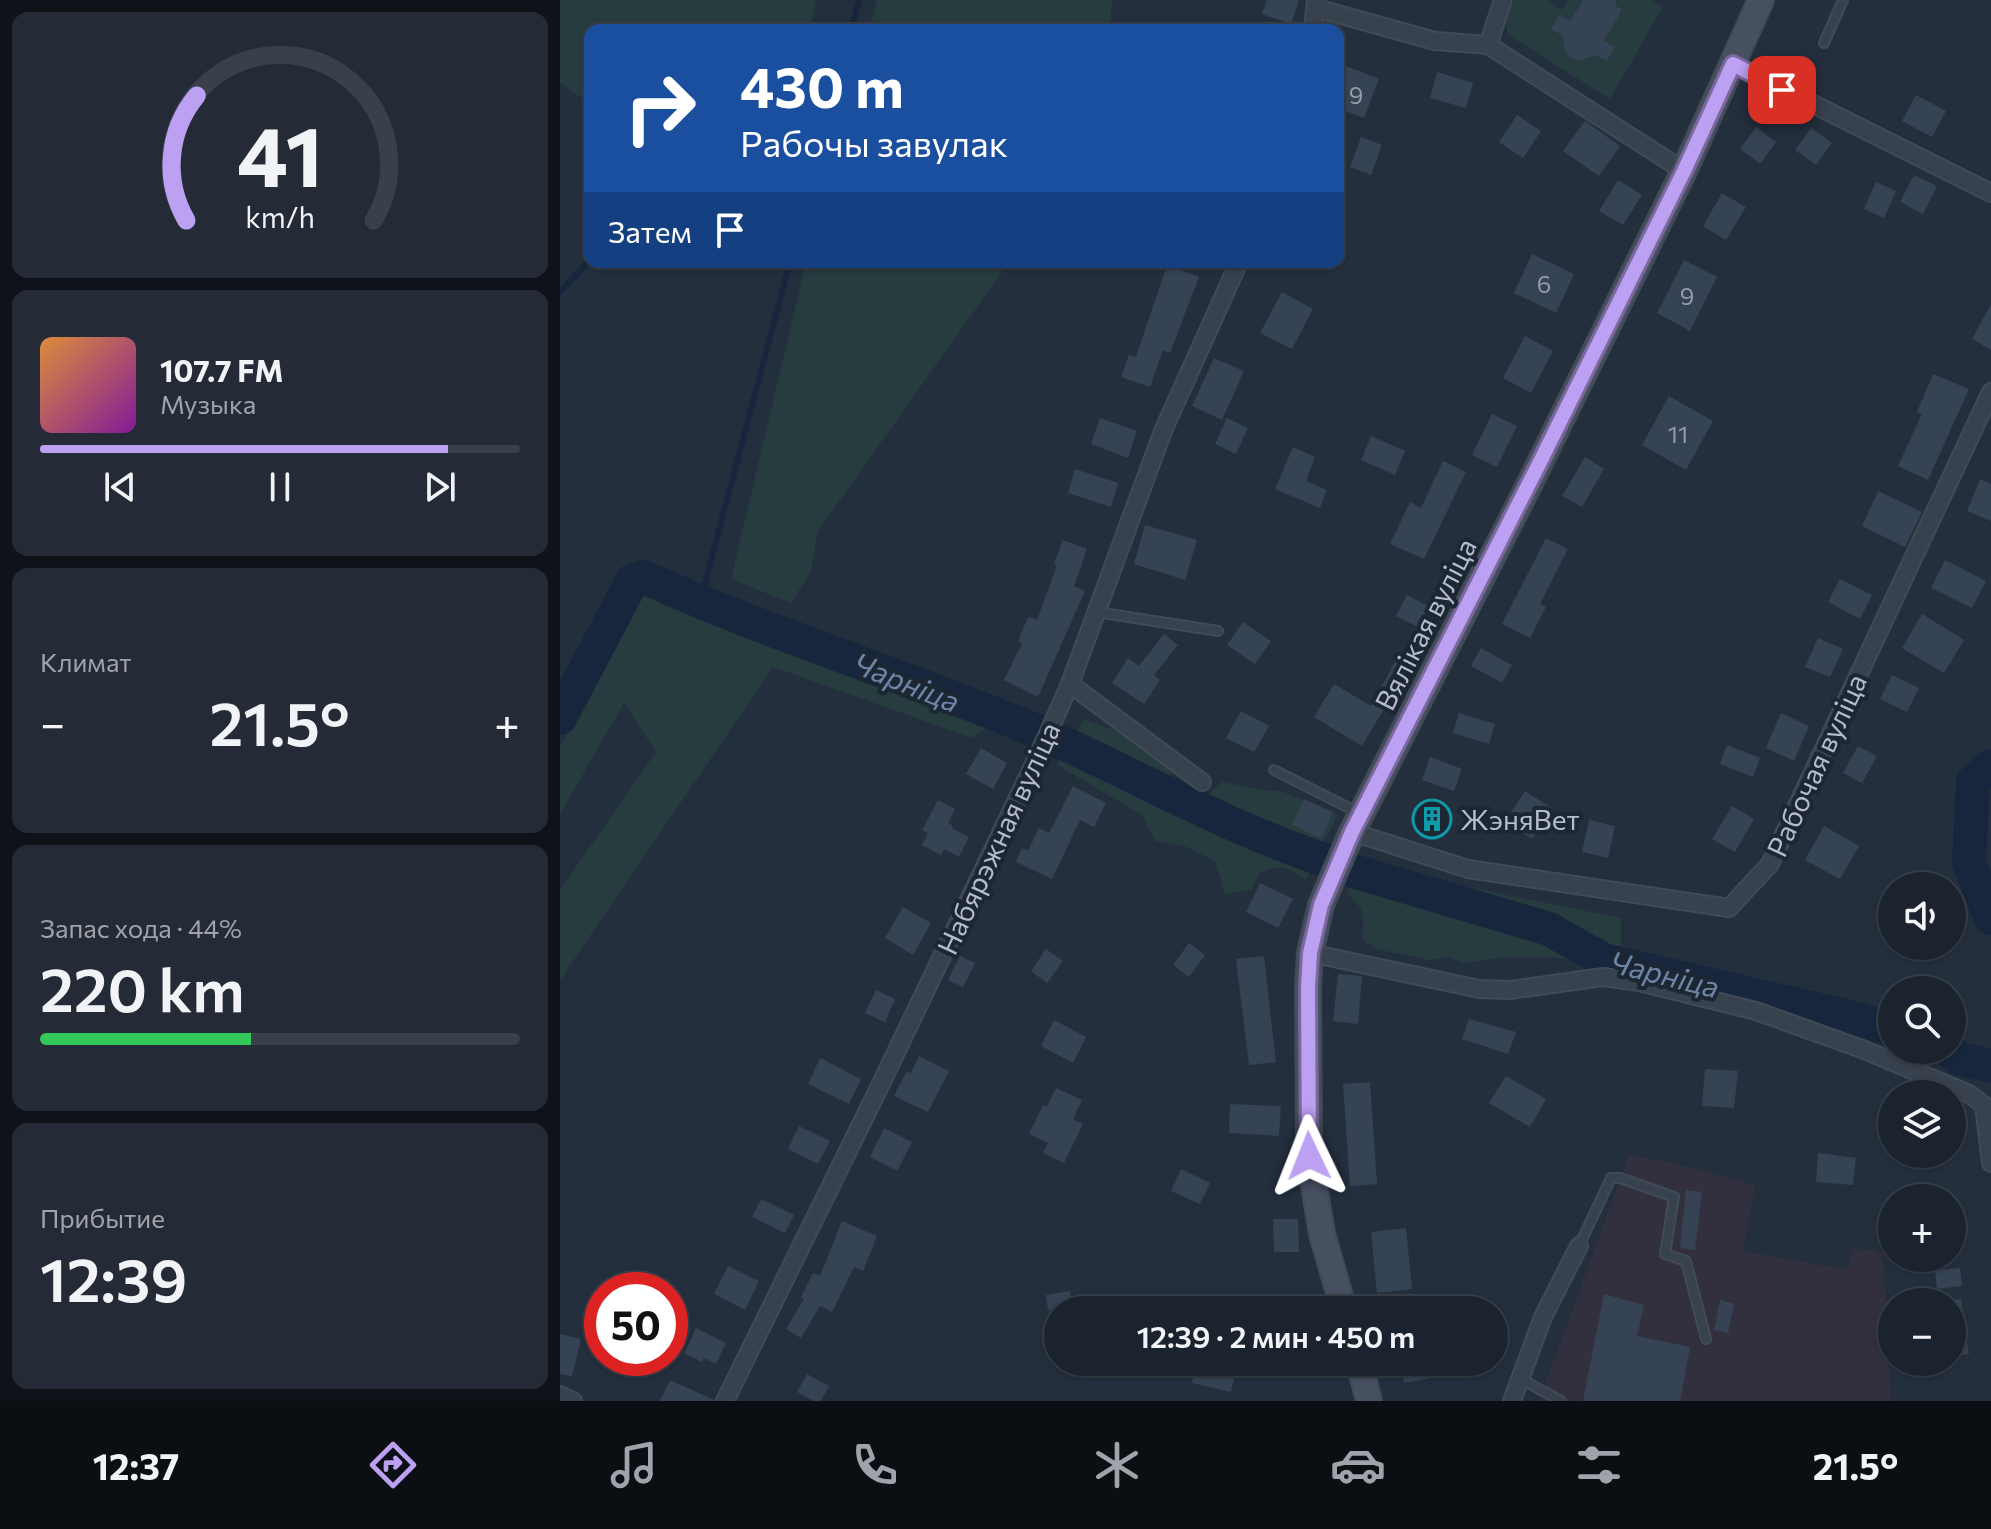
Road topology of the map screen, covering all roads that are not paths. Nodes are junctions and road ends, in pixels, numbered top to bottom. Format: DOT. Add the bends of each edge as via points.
graph roads {
  1 [pos="1503,0"];
  2 [pos="1761,0"];
  3 [pos="1843,0"];
  4 [pos="1316,4"];
  5 [pos="1314,24"];
  6 [pos="1824,43"];
  7 [pos="1488,45"];
  8 [pos="1733,64"];
  9 [pos="1684,171"];
  10 [pos="1991,193"];
  11 [pos="1236,268"];
  12 [pos="1991,392"];
  13 [pos="1095,612"];
  14 [pos="1218,631"];
  15 [pos="1070,684"];
  16 [pos="1274,770"];
  17 [pos="1202,782"];
  18 [pos="1357,823"];
  19 [pos="1310,953"];
  20 [pos="1989,1137"];
  21 [pos="1991,1163"];
  22 [pos="1579,1246"];
  23 [pos="1340,1296"];
  24 [pos="1706,1339"];
  25 [pos="1363,1376"];
  26 [pos="1521,1379"];
  27 [pos="560,1395"];
  28 [pos="573,1401"];
  29 [pos="725,1401"];
  30 [pos="1369,1401"];
  31 [pos="1512,1401"];
  32 [pos="1561,1401"];
  1 -- 7 [label="street"];
  2 -- 8 [label="main road, Вялікая вуліца"];
  3 -- 6 [label="lane"];
  4 -- 5 [label="street"];
  4 -- 7 [label="street" via="1435,41"];
  7 -- 9 [label="street"];
  8 -- 9 [label="main road, Вялікая вуліца"];
  8 -- 10 [label="street"];
  9 -- 18 [label="main road, Вялікая вуліца"];
  11 -- 13 [label="street, Набярэжная вуліца" via="1163,431"];
  12 -- 18 [label="street, Рабочая вуліца" via="1770,864 1729,908 1468,869"];
  13 -- 14 [label="lane"];
  13 -- 15 [label="street, Набярэжная вуліца"];
  15 -- 17 [label="street"];
  15 -- 29 [label="street, Набярэжная вуліца"];
  16 -- 18 [label="lane"];
  18 -- 19 [label="main road, Вялікая вуліца" via="1321,905"];
  19 -- 20 [label="street" via="1479,989 1603,977 1756,1011 1956,1088 1984,1105"];
  19 -- 23 [label="main road, Вялікая вуліца" via="1309,1156 1322,1234"];
  20 -- 21 [label="street"];
  22 -- 24 [label="lane" via="1611,1178 1674,1197 1665,1254 1686,1261"];
  22 -- 26 [label="street" via="1543,1317"];
  25 -- 30 [label="main road"];
  26 -- 31 [label="street"];
  26 -- 32 [label="lane"];
  27 -- 28 [label="street"];
}
